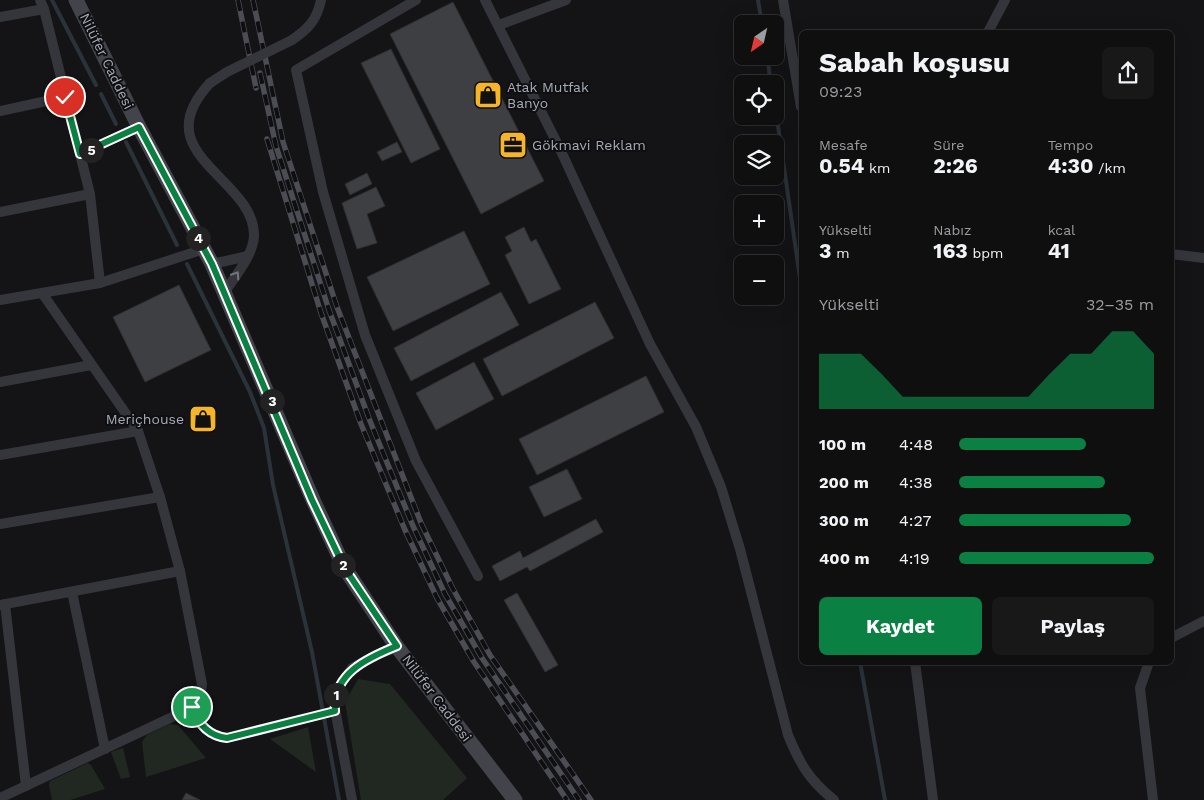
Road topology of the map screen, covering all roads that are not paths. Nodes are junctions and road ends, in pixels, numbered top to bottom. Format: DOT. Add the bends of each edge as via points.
graph roads {
  1 [pos="76,0"];
  2 [pos="321,0"];
  3 [pos="416,0"];
  4 [pos="485,0"];
  5 [pos="566,0"];
  6 [pos="783,0"];
  7 [pos="1005,0"];
  8 [pos="42,4"];
  9 [pos="0,17"];
  10 [pos="499,25"];
  11 [pos="989,30"];
  12 [pos="799,95"];
  13 [pos="65,97"];
  14 [pos="0,111"];
  15 [pos="139,127"];
  16 [pos="80,154"];
  17 [pos="90,194"];
  18 [pos="0,212"];
  19 [pos="204,249"];
  20 [pos="1174,254"];
  21 [pos="248,256"];
  22 [pos="1204,258"];
  23 [pos="212,264"];
  24 [pos="100,283"];
  25 [pos="42,293"];
  26 [pos="224,293"];
  27 [pos="0,300"];
  28 [pos="91,365"];
  29 [pos="0,382"];
  30 [pos="138,431"];
  31 [pos="0,455"];
  32 [pos="160,498"];
  33 [pos="0,524"];
  34 [pos="180,571"];
  35 [pos="478,576"];
  36 [pos="72,592"];
  37 [pos="2,604"];
  38 [pos="1204,621"];
  39 [pos="1174,636"];
  40 [pos="397,646"];
  41 [pos="914,665"];
  42 [pos="1148,665"];
  43 [pos="192,707"];
  44 [pos="335,711"];
  45 [pos="106,749"];
  46 [pos="26,786"];
  47 [pos="0,798"];
  48 [pos="352,800"];
  49 [pos="515,800"];
  50 [pos="834,800"];
  51 [pos="933,800"];
  52 [pos="1153,800"];
  1 -- 15 [label="main road, Nilüfer Caddesi"];
  2 -- 21 [label="street, bridge" via="318,15 308,28 292,40 210,83 193,107 190,134 206,164 238,198 252,223 254,235"];
  3 -- 35 [label="street" via="296,70 323,192 365,335 416,461"];
  4 -- 10 [label="street"];
  5 -- 10 [label="street"];
  6 -- 12 [label="street"];
  7 -- 11 [label="street"];
  8 -- 9 [label="street"];
  8 -- 13 [label="street"];
  10 -- 50 [label="street" via="650,344 696,427 721,487 740,549 788,736 800,764 820,789"];
  13 -- 14 [label="street"];
  13 -- 16 [label="street"];
  15 -- 16 [label="street"];
  15 -- 19 [label="main road, Nilüfer Caddesi"];
  16 -- 17 [label="street"];
  17 -- 18 [label="street"];
  17 -- 24 [label="street"];
  19 -- 23 [label="main road, Nilüfer Caddesi"];
  19 -- 24 [label="street"];
  20 -- 22 [label="street"];
  21 -- 23 [label="street"];
  26 -- 21 [label="street, one-way"];
  23 -- 26 [label="main road, Nilüfer Caddesi"];
  24 -- 25 [label="street"];
  25 -- 27 [label="street"];
  25 -- 28 [label="street"];
  26 -- 40 [label="main road, Nilüfer Caddesi" via="344,567"];
  28 -- 29 [label="street"];
  28 -- 30 [label="street"];
  30 -- 31 [label="street"];
  30 -- 32 [label="street"];
  32 -- 33 [label="street"];
  32 -- 34 [label="street"];
  34 -- 36 [label="street"];
  34 -- 43 [label="street" via="202,684 198,701"];
  36 -- 37 [label="street"];
  36 -- 45 [label="street"];
  37 -- 46 [label="street"];
  38 -- 39 [label="street"];
  40 -- 44 [label="street" via="352,668 337,690"];
  40 -- 49 [label="main road, Nilüfer Caddesi"];
  41 -- 51 [label="street"];
  42 -- 52 [label="street" via="1140,688"];
  43 -- 44 [label="street" via="196,719 206,730 216,737 227,738"];
  43 -- 45 [label="street"];
  44 -- 48 [label="street"];
  45 -- 46 [label="street"];
  46 -- 47 [label="street"];
}
